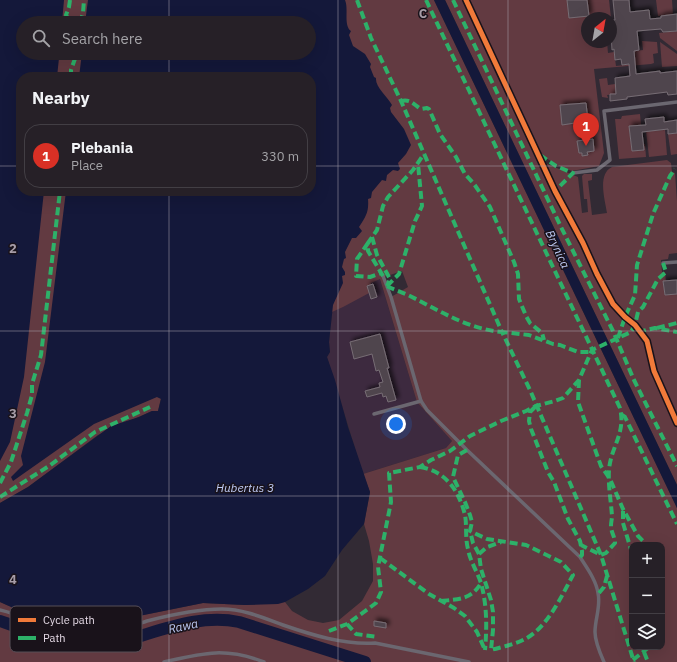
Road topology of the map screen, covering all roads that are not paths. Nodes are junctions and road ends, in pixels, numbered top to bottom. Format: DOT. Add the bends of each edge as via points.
graph roads {
  1 [pos="677,102"];
  2 [pos="574,173"];
  3 [pos="677,262"];
  4 [pos="663,263"];
  5 [pos="383,276"];
  6 [pos="420,401"];
  7 [pos="374,414"];
  8 [pos="0,610"];
  9 [pos="10,612"];
  10 [pos="142,623"];
  11 [pos="164,662"];
  12 [pos="264,662"];
  13 [pos="469,662"];
  14 [pos="604,662"];
  1 -- 2 [label="lane" via="604,111 610,160 597,170"];
  3 -- 4 [label="lane"];
  5 -- 6 [label="lane"];
  6 -- 7 [label="lane"];
  6 -- 14 [label="lane" via="467,450 580,557 599,593 595,633"];
  8 -- 9 [label="lane"];
  10 -- 13 [label="lane" via="168,616 222,609 262,617 320,637 375,644"];
  11 -- 12 [label="lane" via="216,652 233,653"];
}
